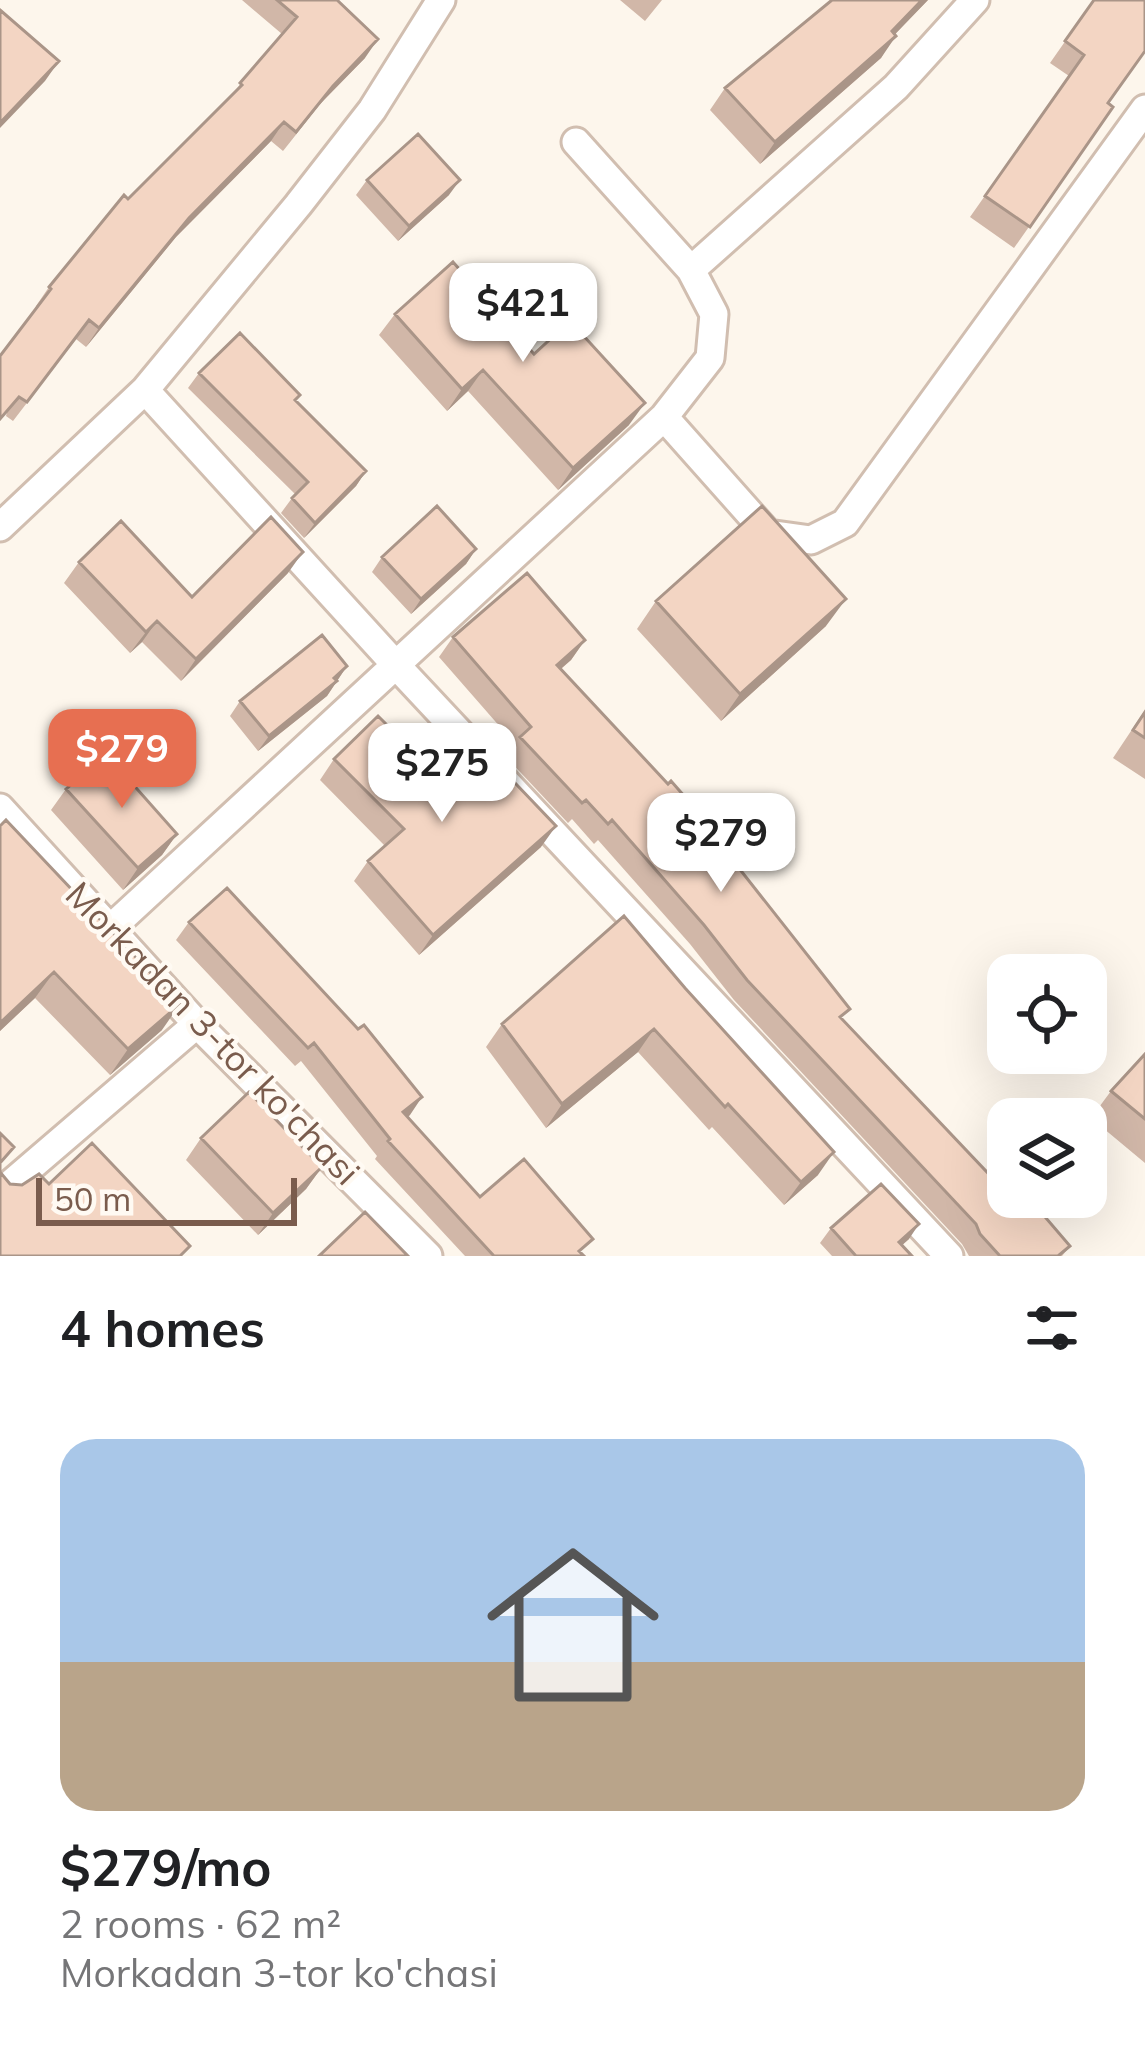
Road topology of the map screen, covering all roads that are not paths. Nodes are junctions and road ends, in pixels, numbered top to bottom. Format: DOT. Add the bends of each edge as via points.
graph roads {
  1 [pos="441,0"];
  2 [pos="975,0"];
  3 [pos="1145,110"];
  4 [pos="576,142"];
  5 [pos="691,270"];
  6 [pos="145,390"];
  7 [pos="664,417"];
  8 [pos="0,527"];
  9 [pos="395,664"];
  10 [pos="0,808"];
  11 [pos="111,928"];
  12 [pos="196,1024"];
  13 [pos="0,1193"];
  14 [pos="428,1256"];
  15 [pos="949,1256"];
  1 -- 6 [label="street" via="372,110"];
  2 -- 5 [label="street" via="896,87"];
  3 -- 7 [label="street" via="845,523 811,540 768,534"];
  4 -- 5 [label="street"];
  5 -- 7 [label="street" via="714,314 710,358"];
  6 -- 8 [label="street"];
  6 -- 9 [label="street"];
  7 -- 9 [label="street"];
  9 -- 11 [label="street"];
  9 -- 15 [label="street"];
  10 -- 11 [label="street, Morkadan 3-tor ko'chasi"];
  11 -- 12 [label="street, Morkadan 3-tor ko'chasi"];
  12 -- 13 [label="street"];
  12 -- 14 [label="street, Morkadan 3-tor ko'chasi"];
}
